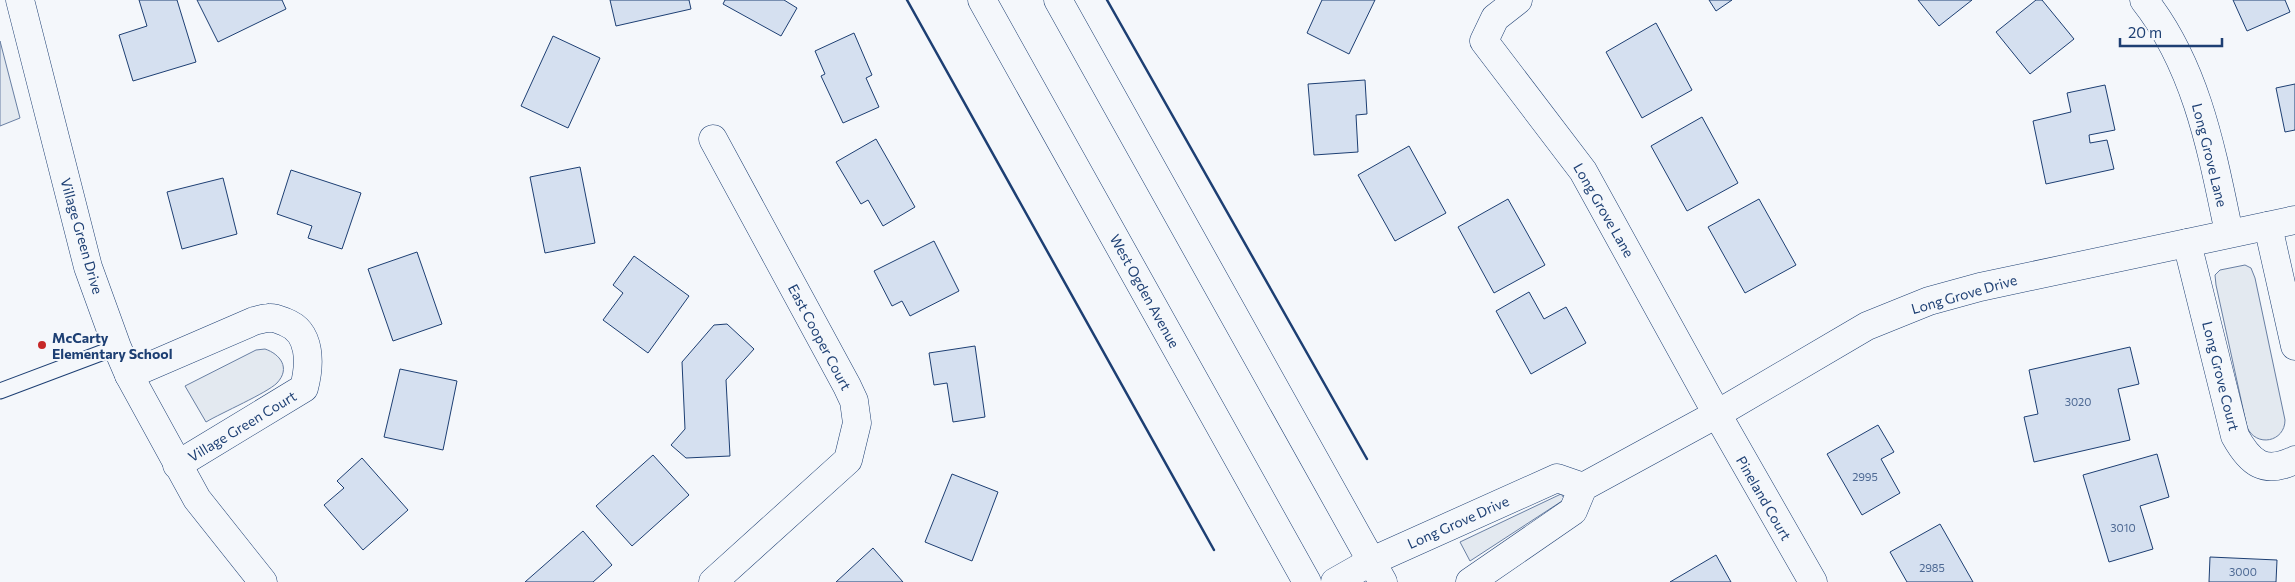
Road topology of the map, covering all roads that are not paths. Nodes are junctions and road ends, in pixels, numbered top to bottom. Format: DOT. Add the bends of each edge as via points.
graph roads {
  1 [pos="20,0"];
  2 [pos="982,0"];
  3 [pos="1058,0"];
  4 [pos="1518,0"];
  5 [pos="2144,0"];
  6 [pos="712,139"];
  7 [pos="2295,220"];
  8 [pos="2268,226"];
  9 [pos="2229,233"];
  10 [pos="2188,243"];
  11 [pos="2295,346"];
  12 [pos="117,347"];
  13 [pos="129,375"];
  14 [pos="0,391"];
  15 [pos="1717,414"];
  16 [pos="2295,460"];
  17 [pos="177,466"];
  18 [pos="1583,487"];
  19 [pos="1377,571"];
  20 [pos="263,582"];
  21 [pos="713,582"];
  22 [pos="1308,582"];
  23 [pos="1335,582"];
  24 [pos="1470,582"];
  25 [pos="1813,582"];
  1 -- 12 [label="street, Village Green Drive" via="88,267"];
  2 -- 22 [label="street, West Ogden Avenue"];
  3 -- 19 [label="street"];
  4 -- 15 [label="street, Long Grove Lane" via="1495,18 1484,41 1583,171"];
  5 -- 9 [label="street, Long Grove Lane" via="2184,67 2204,120"];
  6 -- 21 [label="street, East Cooper Court" via="848,386 857,423 848,460"];
  7 -- 8 [label="street, Long Grove Drive"];
  8 -- 9 [label="street, Long Grove Drive"];
  8 -- 11 [label="street"];
  9 -- 10 [label="street, Long Grove Drive"];
  10 -- 15 [label="street, Long Grove Drive" via="1989,285 1929,301 1867,326"];
  10 -- 16 [label="street, Long Grove Court" via="2235,436 2245,454 2261,466 2281,467"];
  12 -- 13 [label="street, Village Green Drive"];
  12 -- 14 [label="lane"];
  13 -- 17 [label="street, Village Green Drive"];
  13 -- 17 [label="street, Village Green Court" via="254,321 272,317 290,324 304,339 308,373 304,388"];
  15 -- 18 [label="street, Long Grove Drive"];
  15 -- 25 [label="street, Pineland Court"];
  17 -- 20 [label="street, Village Green Drive" via="197,499"];
  18 -- 19 [label="street, Long Grove Drive" via="1557,478"];
  18 -- 24 [label="street" via="1573,511"];
  19 -- 23 [label="street, Long Grove Drive"];
}
